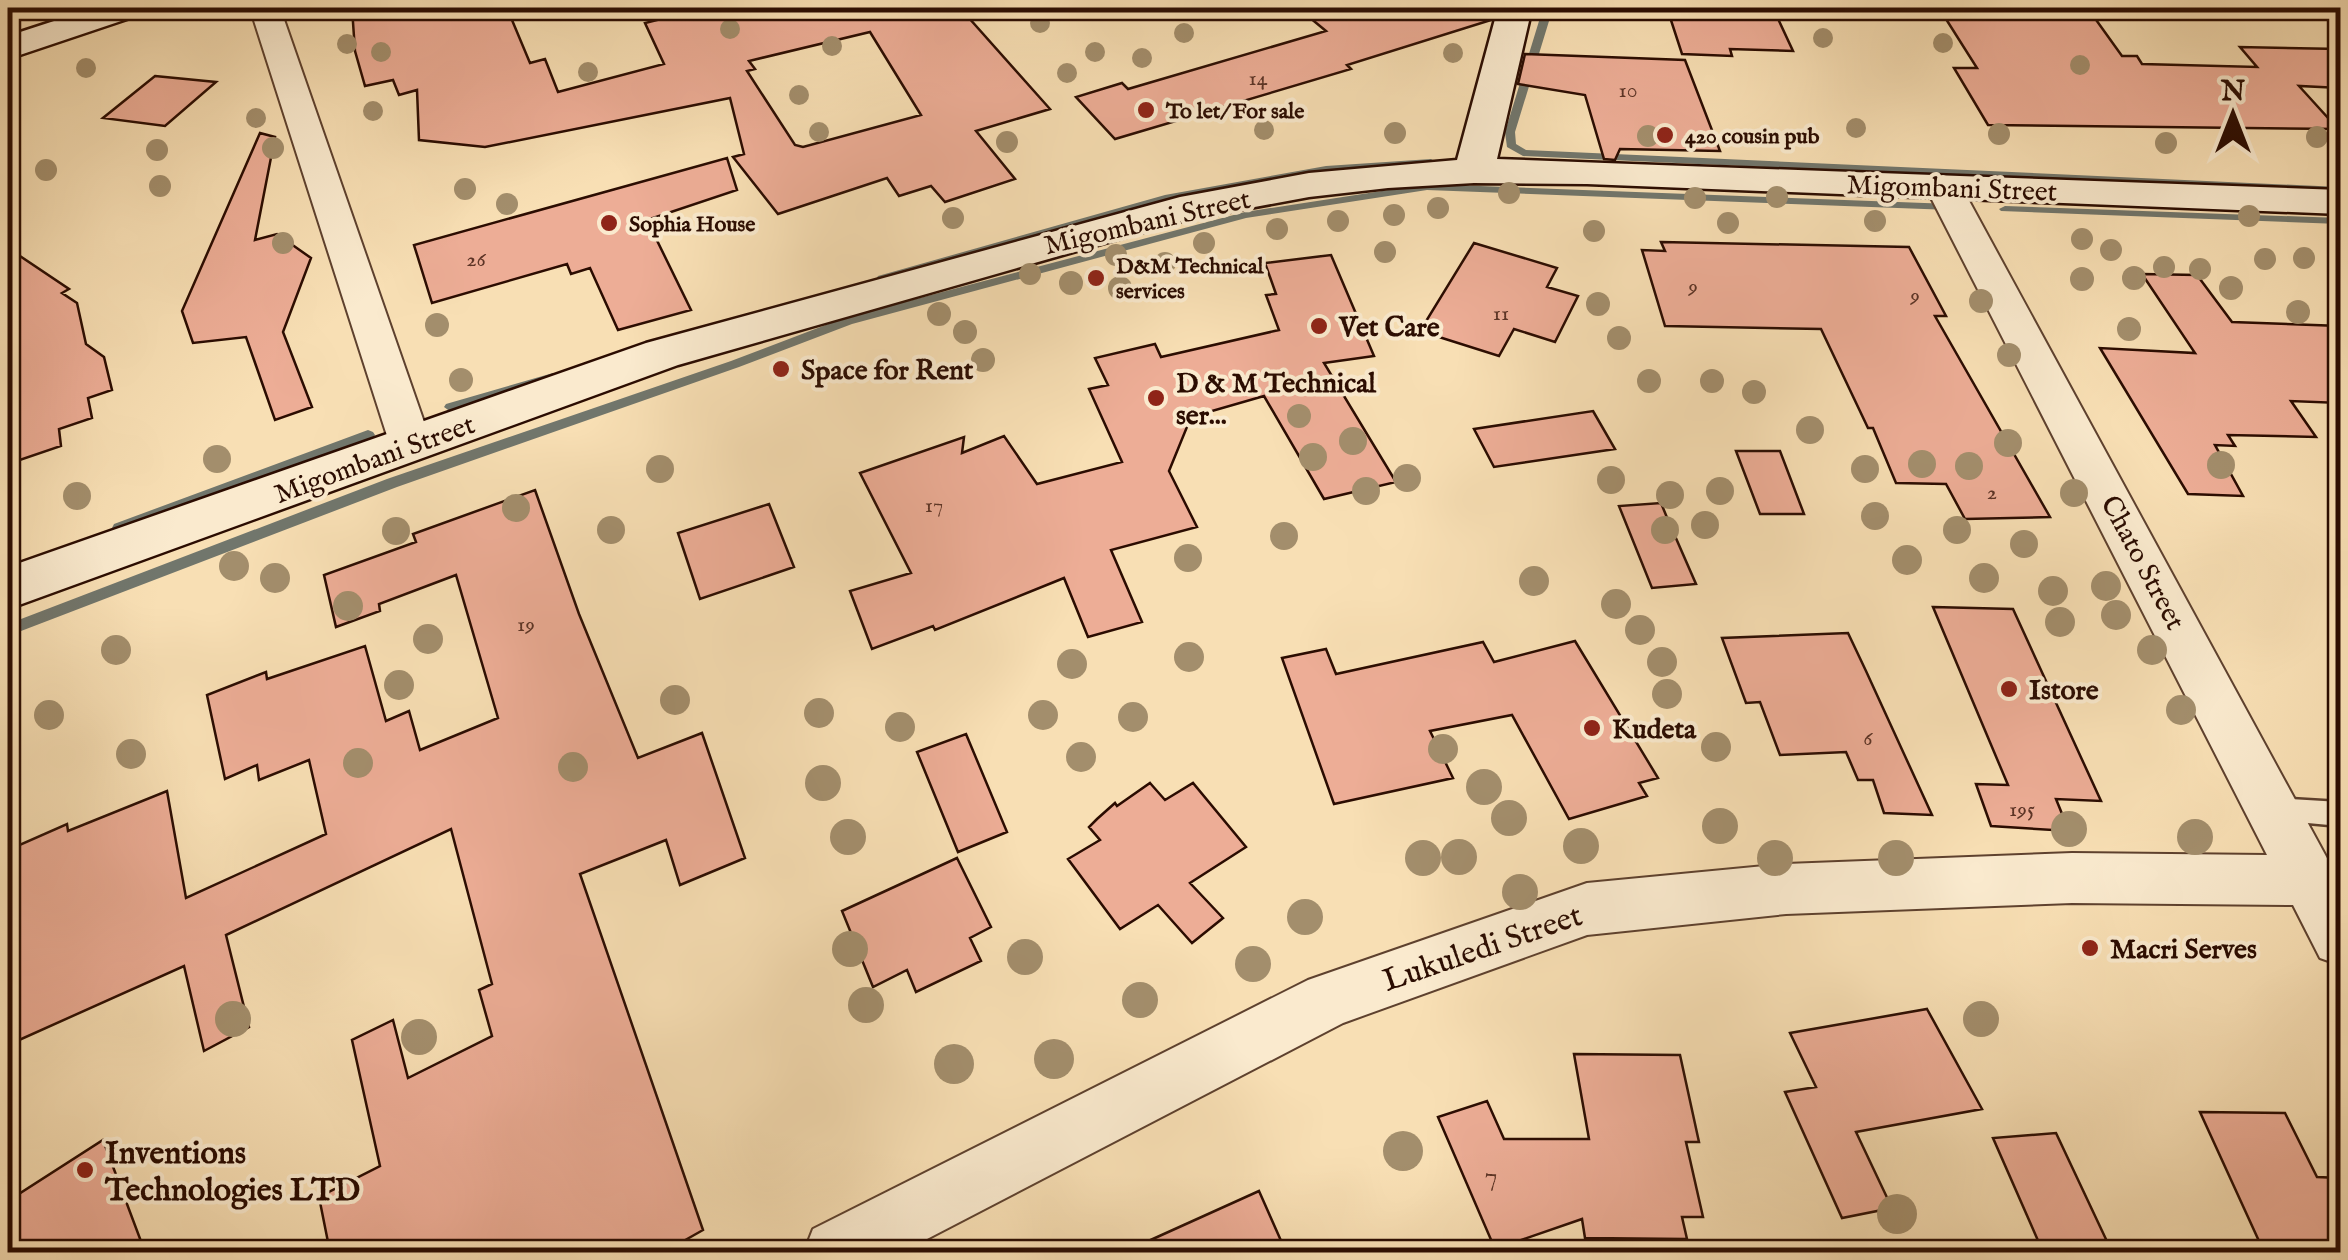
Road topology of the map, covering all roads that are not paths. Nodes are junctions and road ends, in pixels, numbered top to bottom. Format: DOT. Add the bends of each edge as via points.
graph roads {
  1 [pos="127,8"];
  2 [pos="265,8"];
  3 [pos="1516,8"];
  4 [pos="8,48"];
  5 [pos="1474,171"];
  6 [pos="1943,186"];
  7 [pos="2340,202"];
  8 [pos="411,445"];
  9 [pos="8,588"];
  10 [pos="2273,810"];
  11 [pos="2340,814"];
  12 [pos="2310,880"];
  13 [pos="2340,939"];
  14 [pos="836,1252"];
  1 -- 4 [label="main road"];
  2 -- 8 [label="street"];
  3 -- 5 [label="main road"];
  5 -- 6 [label="main road, Migombani Street"];
  5 -- 8 [label="main road, Migombani Street" via="1309,185 1180,209 662,354"];
  6 -- 7 [label="main road, Migombani Street"];
  6 -- 10 [label="street, Chato Street"];
  8 -- 9 [label="main road, Migombani Street"];
  10 -- 11 [label="lane"];
  10 -- 12 [label="street, Chato Street"];
  12 -- 13 [label="street, Chato Street"];
  12 -- 14 [label="street, Lukuledi Street" via="2072,878 1786,889 1587,909 1328,1000"];
}
